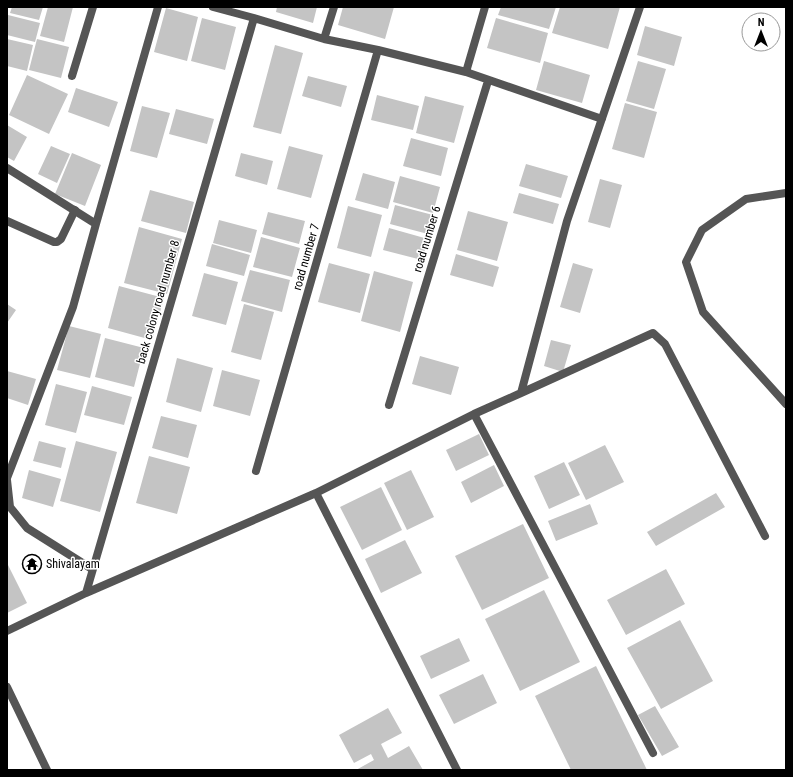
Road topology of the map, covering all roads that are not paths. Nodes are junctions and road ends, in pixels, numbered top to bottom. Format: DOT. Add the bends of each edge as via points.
graph roads {
  1 [pos="93,7"];
  2 [pos="158,7"];
  3 [pos="213,7"];
  4 [pos="334,7"];
  5 [pos="485,7"];
  6 [pos="640,7"];
  7 [pos="254,18"];
  8 [pos="324,39"];
  9 [pos="378,50"];
  10 [pos="466,72"];
  11 [pos="72,76"];
  12 [pos="488,81"];
  13 [pos="602,119"];
  14 [pos="7,168"];
  15 [pos="786,192"];
  16 [pos="75,210"];
  17 [pos="7,221"];
  18 [pos="96,224"];
  19 [pos="521,394"];
  20 [pos="786,404"];
  21 [pos="389,405"];
  22 [pos="474,414"];
  23 [pos="256,471"];
  24 [pos="7,479"];
  25 [pos="316,494"];
  26 [pos="765,536"];
  27 [pos="92,569"];
  28 [pos="86,593"];
  29 [pos="7,631"];
  30 [pos="7,686"];
  31 [pos="654,753"];
  32 [pos="47,770"];
  33 [pos="457,770"];
  1 -- 11 [label="street"];
  2 -- 18 [label="street"];
  3 -- 7 [label="street"];
  4 -- 8 [label="street"];
  5 -- 10 [label="street"];
  6 -- 13 [label="street"];
  7 -- 8 [label="street"];
  7 -- 27 [label="street, back colony road number 8"];
  8 -- 9 [label="street"];
  9 -- 10 [label="street"];
  9 -- 23 [label="street, road number 7"];
  10 -- 12 [label="street"];
  12 -- 13 [label="street"];
  12 -- 21 [label="street, road number 6"];
  13 -- 19 [label="street" via="567,221"];
  14 -- 16 [label="street"];
  15 -- 20 [label="street" via="746,199 702,230 686,262 704,312"];
  16 -- 17 [label="street" via="58,242"];
  16 -- 18 [label="street"];
  18 -- 24 [label="street" via="73,307"];
  19 -- 22 [label="street"];
  19 -- 26 [label="street" via="654,333 665,344"];
  22 -- 25 [label="street"];
  22 -- 31 [label="street"];
  24 -- 27 [label="street" via="10,508 27,528"];
  25 -- 28 [label="street"];
  25 -- 33 [label="street"];
  27 -- 28 [label="street, back colony road number 8"];
  28 -- 29 [label="street"];
  30 -- 32 [label="street"];
}
